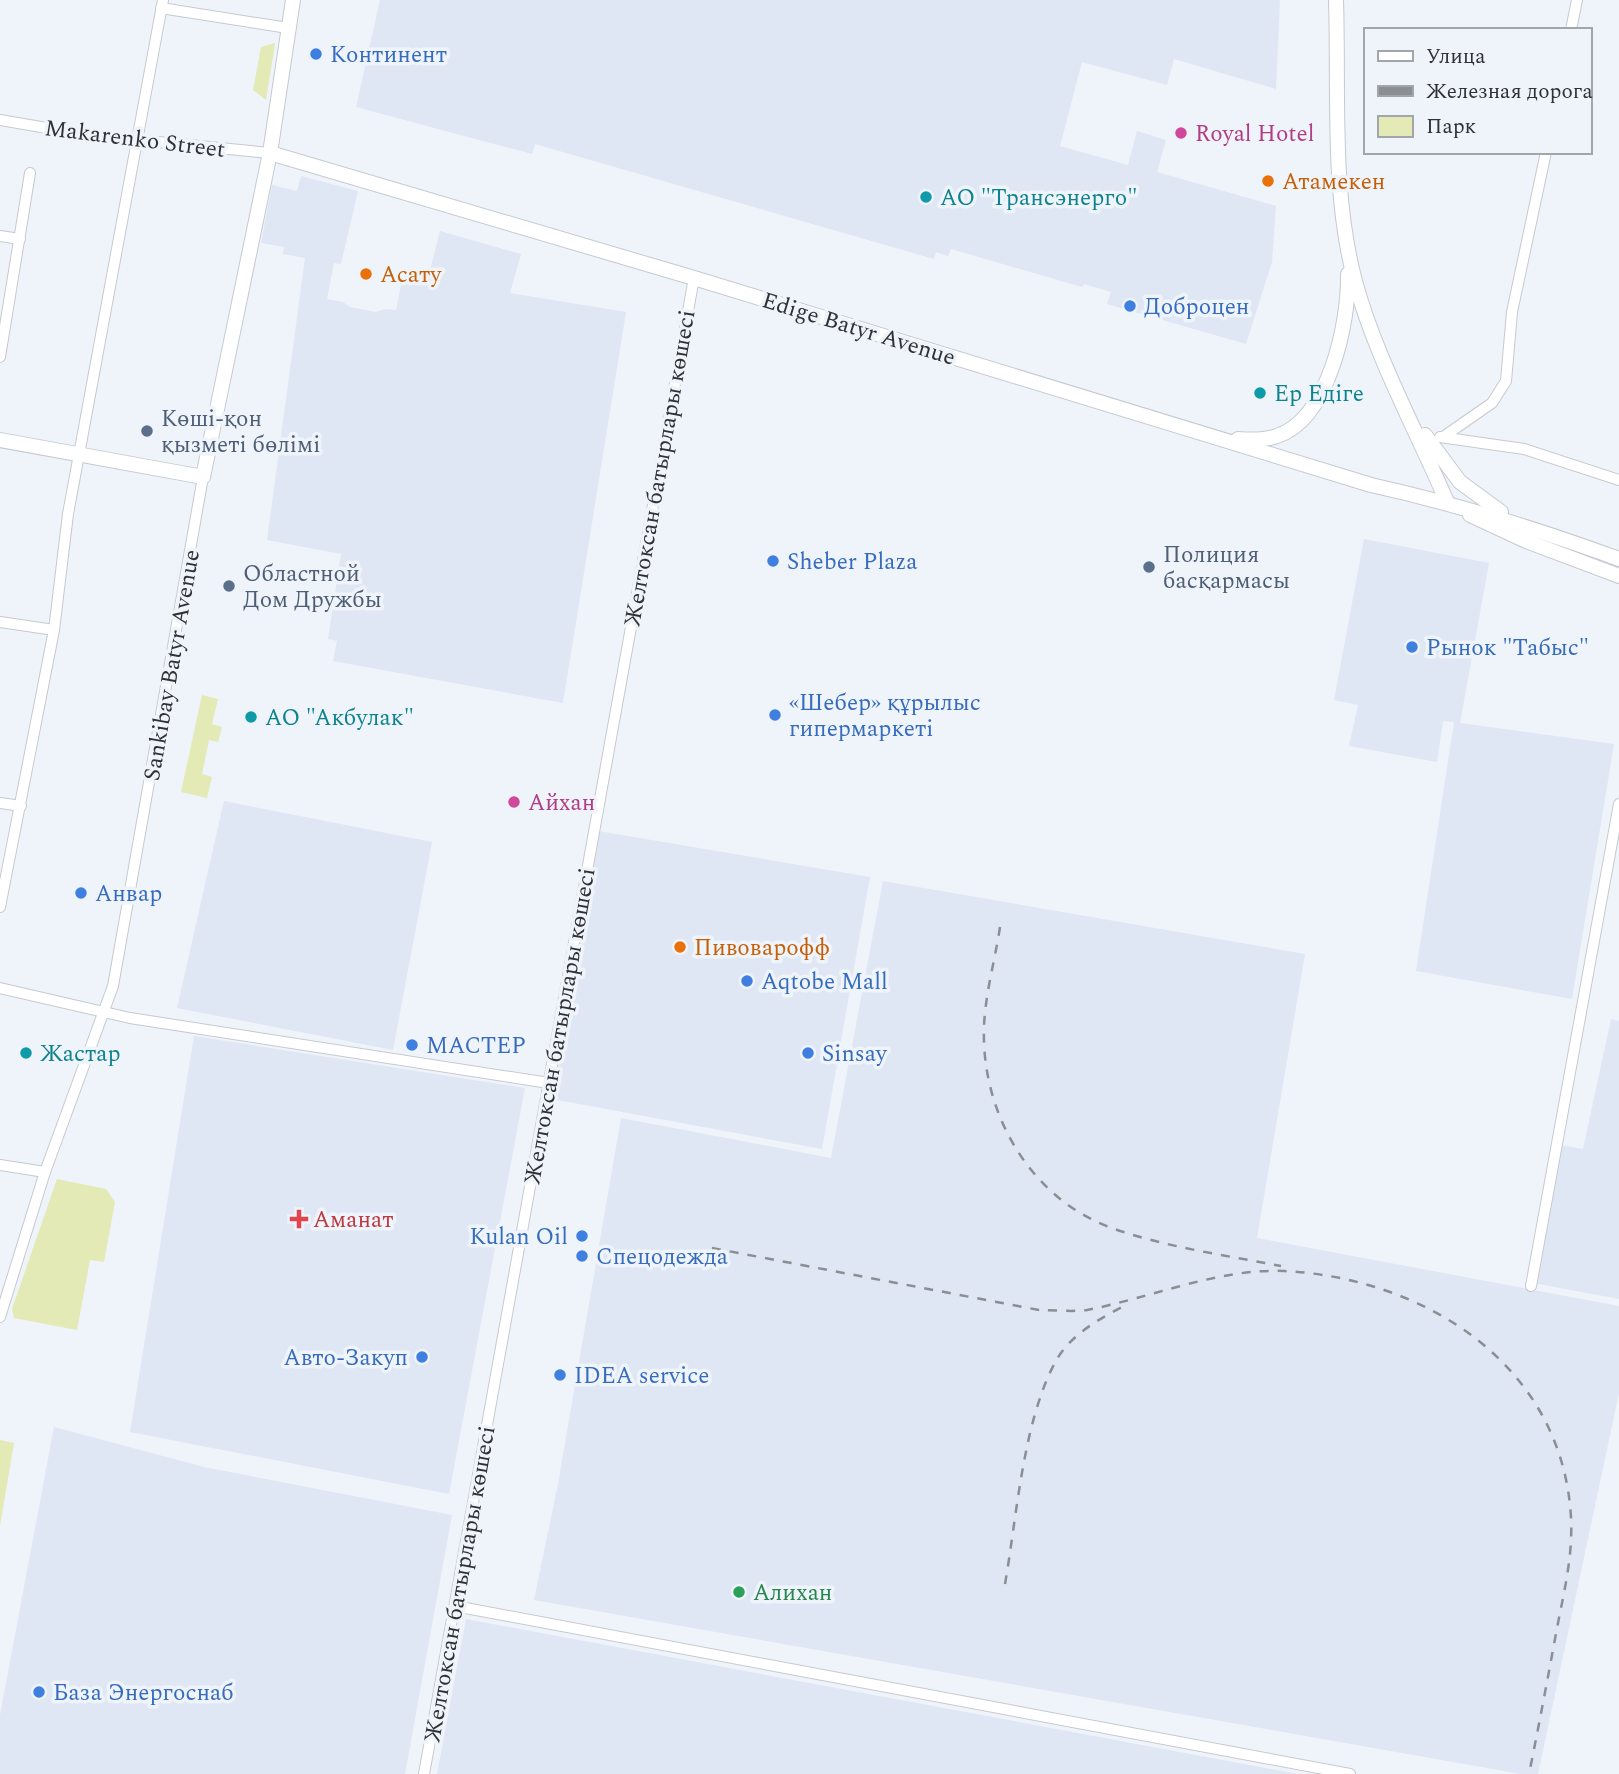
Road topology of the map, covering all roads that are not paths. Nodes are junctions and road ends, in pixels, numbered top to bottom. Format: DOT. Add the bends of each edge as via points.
graph roads {
  1 [pos="293,0"];
  2 [pos="1336,0"];
  3 [pos="1577,0"];
  4 [pos="162,4"];
  5 [pos="288,28"];
  6 [pos="1571,28"];
  7 [pos="0,120"];
  8 [pos="137,141"];
  9 [pos="270,153"];
  10 [pos="1546,154"];
  11 [pos="30,173"];
  12 [pos="0,236"];
  13 [pos="20,239"];
  14 [pos="1346,242"];
  15 [pos="694,278"];
  16 [pos="2,334"];
  17 [pos="0,358"];
  18 [pos="1408,411"];
  19 [pos="1214,436"];
  20 [pos="1443,437"];
  21 [pos="1427,438"];
  22 [pos="0,440"];
  23 [pos="80,455"];
  24 [pos="204,477"];
  25 [pos="1619,480"];
  26 [pos="1447,502"];
  27 [pos="1527,525"];
  28 [pos="1619,559"];
  29 [pos="1619,576"];
  30 [pos="0,622"];
  31 [pos="54,630"];
  32 [pos="0,803"];
  33 [pos="1619,804"];
  34 [pos="21,806"];
  35 [pos="0,907"];
  36 [pos="0,988"];
  37 [pos="105,1012"];
  38 [pos="549,1083"];
  39 [pos="0,1166"];
  40 [pos="45,1172"];
  41 [pos="1531,1286"];
  42 [pos="0,1317"];
  43 [pos="455,1605"];
  44 [pos="424,1774"];
  45 [pos="1350,1774"];
  1 -- 5 [label="main road, Sankibay Batyr Avenue"];
  2 -- 14 [label="main road"];
  3 -- 6 [label="street"];
  4 -- 5 [label="street"];
  4 -- 8 [label="street"];
  5 -- 9 [label="main road, Sankibay Batyr Avenue"];
  7 -- 8 [label="street, Makarenko Street"];
  8 -- 9 [label="street, Makarenko Street"];
  8 -- 23 [label="street"];
  9 -- 15 [label="main road, Edige Batyr Avenue"];
  9 -- 24 [label="main road, Sankibay Batyr Avenue"];
  10 -- 20 [label="street" via="1512,312 1506,381 1492,403"];
  11 -- 13 [label="street"];
  12 -- 13 [label="street"];
  13 -- 16 [label="street"];
  14 -- 18 [label="main road" via="1356,283"];
  14 -- 19 [label="main road" via="1349,303 1336,358 1317,398 1295,426 1276,437"];
  15 -- 19 [label="main road, Edige Batyr Avenue"];
  15 -- 38 [label="street, Желтоксан батырлары көшесі"];
  16 -- 17 [label="street"];
  18 -- 21 [label="main road"];
  18 -- 26 [label="main road"];
  19 -- 26 [label="main road, Edige Batyr Avenue" via="1371,485"];
  20 -- 21 [label="street"];
  20 -- 25 [label="street" via="1524,449"];
  21 -- 27 [label="main road" via="1468,489"];
  22 -- 23 [label="main road"];
  23 -- 24 [label="main road"];
  23 -- 31 [label="street"];
  24 -- 37 [label="street, Sankibay Batyr Avenue" via="133,880"];
  26 -- 27 [label="main road, Edige Batyr Avenue"];
  26 -- 29 [label="main road, Edige Batyr Avenue" via="1508,534"];
  27 -- 28 [label="main road, Edige Batyr Avenue"];
  30 -- 31 [label="street"];
  31 -- 34 [label="street"];
  32 -- 34 [label="street"];
  33 -- 41 [label="street"];
  34 -- 35 [label="street"];
  36 -- 37 [label="street"];
  37 -- 38 [label="street"];
  37 -- 40 [label="street, Sankibay Batyr Avenue"];
  38 -- 43 [label="street, Желтоксан батырлары көшесі"];
  39 -- 40 [label="street"];
  40 -- 42 [label="street, Sankibay Batyr Avenue"];
  43 -- 44 [label="street, Желтоксан батырлары көшесі"];
  43 -- 45 [label="street"];
}
